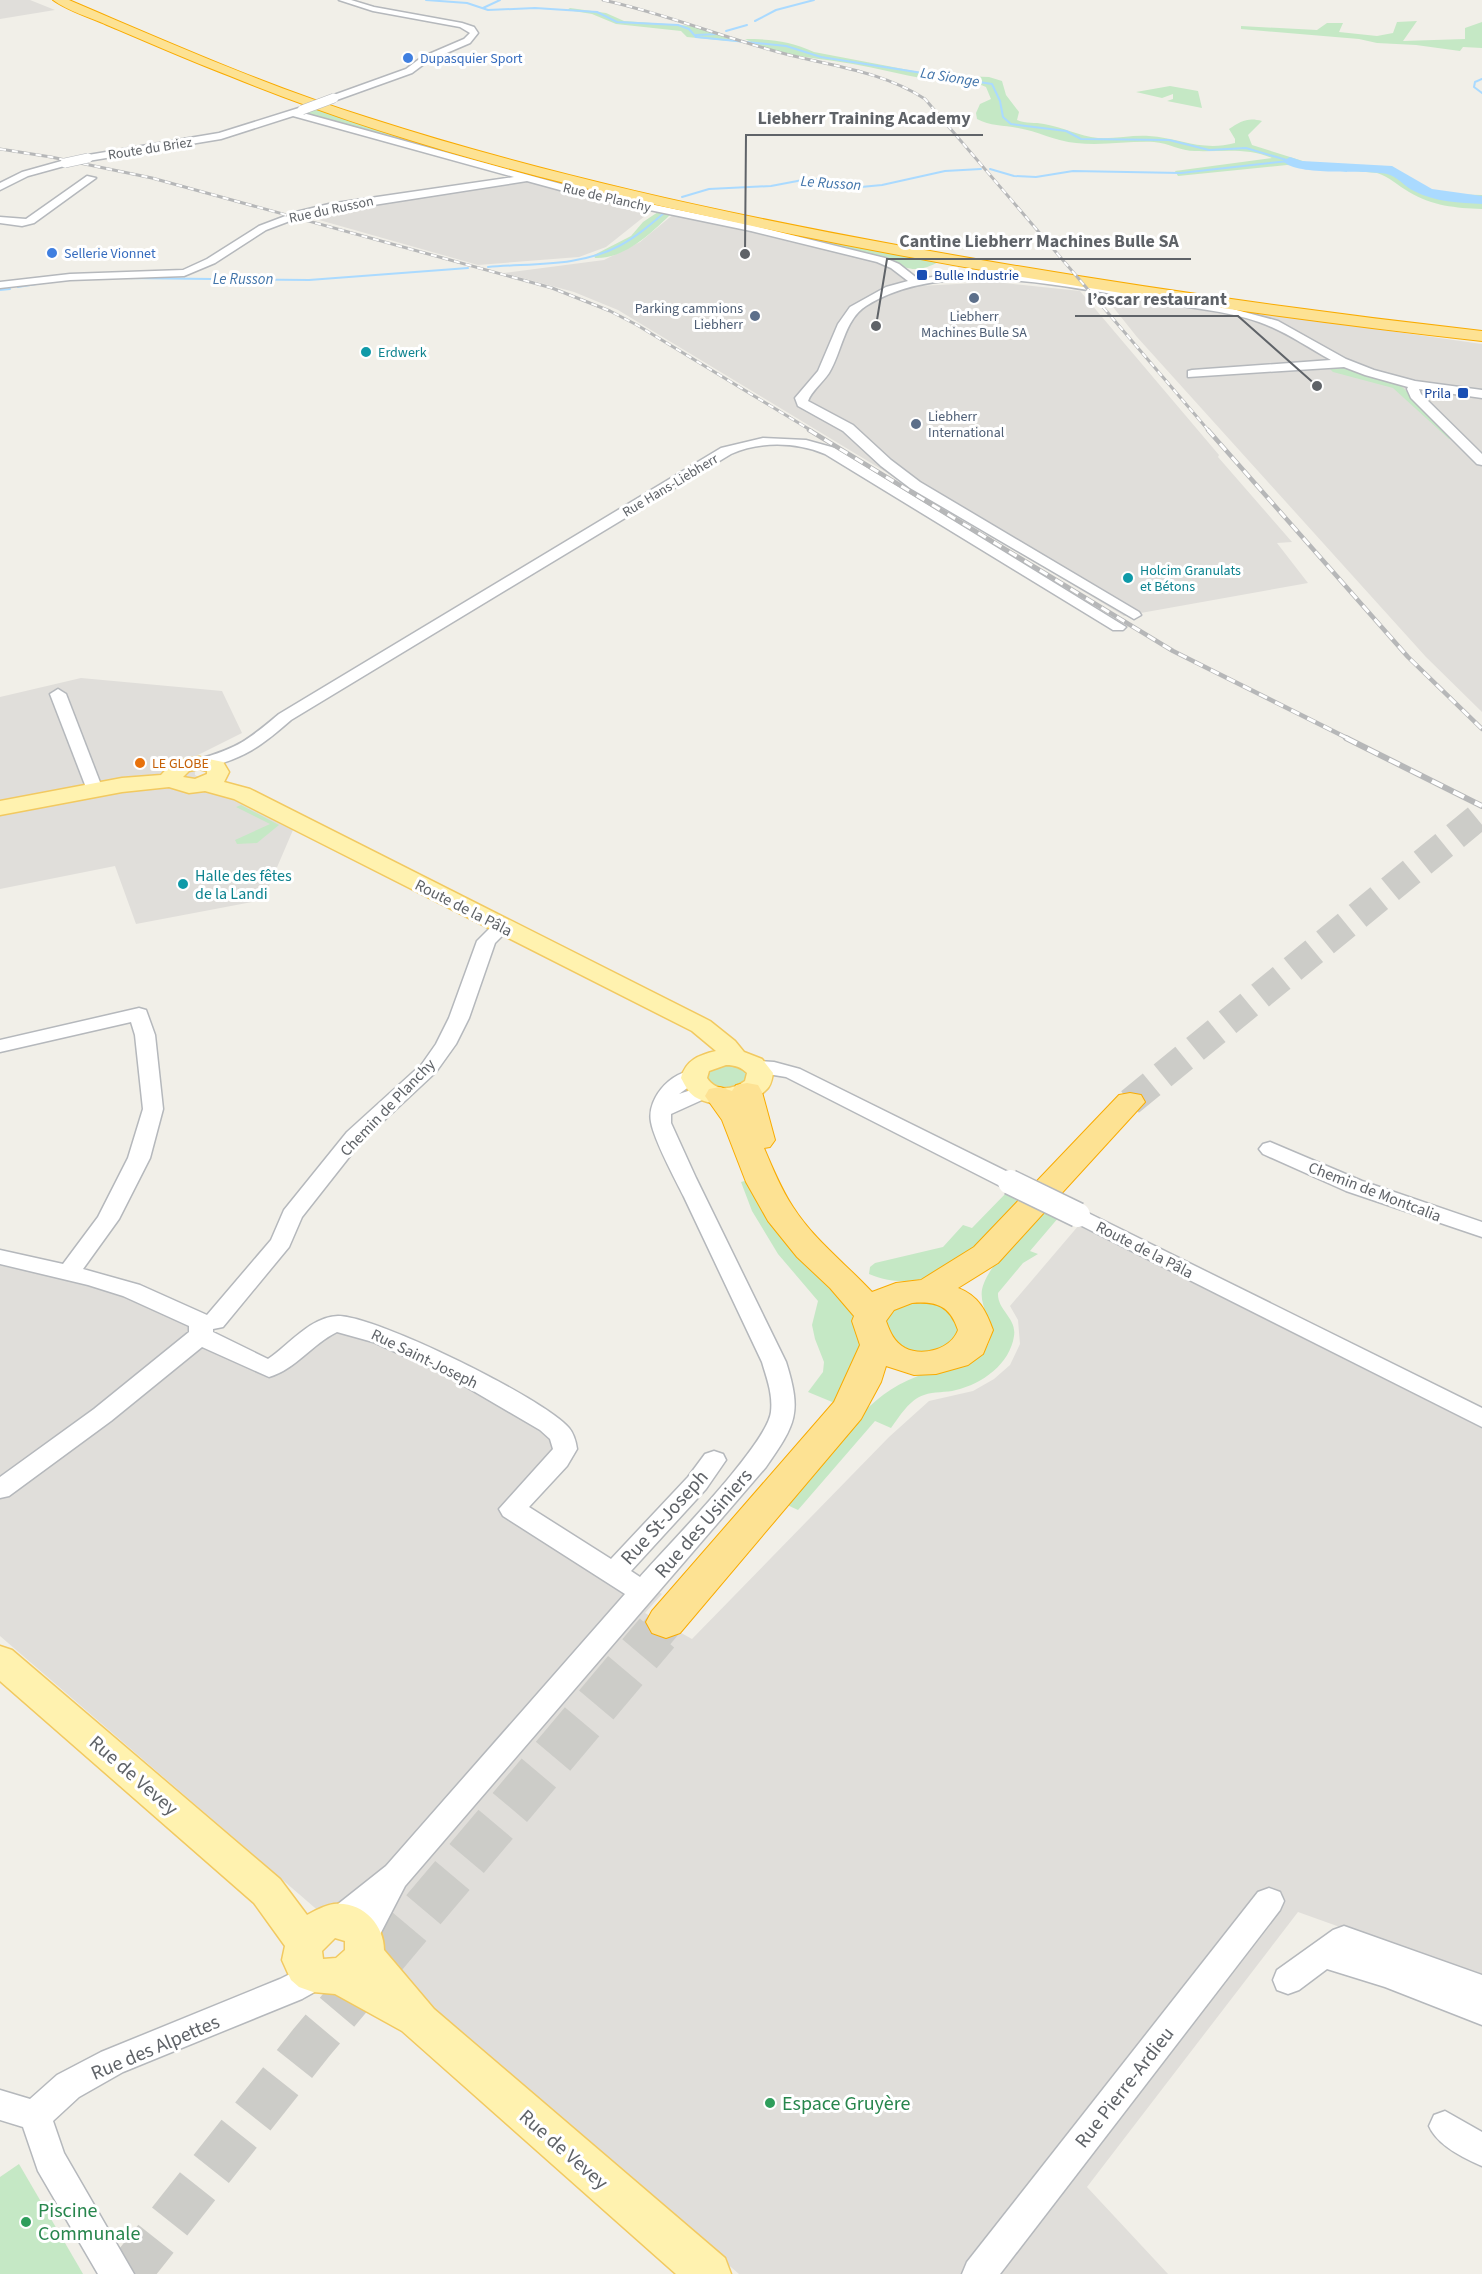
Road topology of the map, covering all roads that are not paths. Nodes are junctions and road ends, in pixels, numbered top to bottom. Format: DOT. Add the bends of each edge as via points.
graph roads {
  1 [pos="59,0"];
  2 [pos="69,0"];
  3 [pos="343,0"];
  4 [pos="298,111"];
  5 [pos="532,177"];
  6 [pos="91,178"];
  7 [pos="0,187"];
  8 [pos="0,220"];
  9 [pos="917,283"];
  10 [pos="0,285"];
  11 [pos="1482,336"];
  12 [pos="1345,363"];
  13 [pos="1192,374"];
  14 [pos="1416,384"];
  15 [pos="1482,394"];
  16 [pos="1482,461"];
  17 [pos="1134,615"];
  18 [pos="1118,627"];
  19 [pos="58,694"];
  20 [pos="211,773"];
  21 [pos="95,790"];
  22 [pos="0,808"];
  23 [pos="502,927"];
  24 [pos="0,1046"];
  25 [pos="728,1078"];
  26 [pos="1130,1102"];
  27 [pos="1270,1149"];
  28 [pos="1482,1230"];
  29 [pos="987,1255"];
  30 [pos="0,1257"];
  31 [pos="69,1272"];
  32 [pos="915,1292"];
  33 [pos="965,1307"];
  34 [pos="201,1330"];
  35 [pos="875,1330"];
  36 [pos="913,1362"];
  37 [pos="848,1410"];
  38 [pos="1482,1418"];
  39 [pos="714,1460"];
  40 [pos="0,1489"];
  41 [pos="613,1574"];
  42 [pos="643,1592"];
  43 [pos="666,1622"];
  44 [pos="5,1671"];
  45 [pos="1269,1901"];
  46 [pos="337,1946"];
  47 [pos="1416,1975"];
  48 [pos="1288,1980"];
  49 [pos="1482,1989"];
  50 [pos="1482,2011"];
  51 [pos="0,2105"];
  52 [pos="35,2116"];
  53 [pos="1444,2126"];
  54 [pos="1482,2150"];
  55 [pos="117,2274"];
  56 [pos="709,2274"];
  57 [pos="980,2274"];
  1 -- 11 [label="highway" via="318,105 430,141 574,180 898,250 1087,283"];
  2 -- 11 [label="highway" via="346,111 488,154 631,190 1019,268"];
  3 -- 4 [label="street, Route du Briez, bridge" via="459,24 474,33 467,41 425,59 409,71"];
  4 -- 5 [label="street, Rue de Planchy"];
  4 -- 7 [label="street, Route du Briez, bridge" via="221,136 65,163 25,174"];
  5 -- 9 [label="street, Rue de Planchy" via="582,192 881,260"];
  5 -- 10 [label="street, Rue du Russon" via="310,210 272,223 184,273 70,277"];
  6 -- 8 [label="street" via="30,221"];
  9 -- 12 [label="street" via="970,278 1030,279 1224,310 1280,326"];
  9 -- 17 [label="street" via="880,294 855,308 826,368 801,401 848,428 915,485"];
  12 -- 13 [label="street"];
  12 -- 14 [label="street"];
  14 -- 15 [label="street"];
  14 -- 16 [label="street" via="1415,395"];
  18 -- 20 [label="street, Rue Hans-Liebherr" via="830,451 816,446 753,441 733,447 285,717"];
  19 -- 21 [label="street"];
  20 -- 21 [label="main road, Route de la Pâla" via="185,785 173,775"];
  20 -- 23 [label="main road, Route de la Pâla" via="242,794"];
  21 -- 22 [label="main road, Route de la Pâla"];
  23 -- 25 [label="main road, Route de la Pâla" via="686,1020"];
  23 -- 34 [label="street, Chemin de Planchy" via="486,941 459,1018 429,1068 354,1137 292,1215 281,1242 215,1321"];
  24 -- 31 [label="street" via="139,1014 153,1109 140,1158 108,1219"];
  25 -- 32 [label="highway" via="752,1118 768,1164 804,1224 854,1273"];
  25 -- 35 [label="highway" via="737,1120 762,1182 780,1214 842,1280"];
  25 -- 38 [label="street, Route de la Pâla, bridge" via="809,1081"];
  25 -- 42 [label="street, Rue des Usiniers" via="663,1110 661,1123 774,1362 783,1392 781,1422 764,1452"];
  26 -- 29 [label="highway"];
  27 -- 28 [label="street, Chemin de Montcalia" via="1354,1186"];
  29 -- 32 [label="highway"];
  29 -- 33 [label="highway"];
  30 -- 31 [label="street, Rue Saint-Joseph"];
  31 -- 34 [label="street, Rue Saint-Joseph" via="160,1301 196,1319"];
  32 -- 33 [label="highway" via="951,1298"];
  32 -- 35 [label="highway" via="885,1300"];
  33 -- 36 [label="highway" via="976,1327 969,1347 948,1360"];
  34 -- 40 [label="street, Chemin de Planchy" via="121,1402"];
  34 -- 41 [label="street, Rue Saint-Joseph" via="208,1341 269,1370 321,1330 336,1324 352,1324 390,1338 505,1397 561,1435 565,1449 512,1509"];
  35 -- 36 [label="highway" via="895,1357"];
  35 -- 37 [label="highway" via="864,1382"];
  36 -- 37 [label="highway"];
  37 -- 43 [label="highway"];
  39 -- 41 [label="street, Rue St-Joseph"];
  41 -- 42 [label="street, Rue Saint-Joseph"];
  42 -- 46 [label="street, Rue des Usiniers"];
  44 -- 46 [label="main road, Rue de Vevey"];
  45 -- 57 [label="street, Rue Pierre-Ardieu"];
  46 -- 52 [label="street, Rue des Alpettes" via="291,1989 112,2062 68,2086"];
  46 -- 56 [label="main road, Rue de Vevey"];
  47 -- 48 [label="street" via="1323,1954"];
  47 -- 49 [label="street"];
  47 -- 50 [label="street"];
  51 -- 52 [label="street"];
  52 -- 55 [label="street" via="50,2160"];
  53 -- 54 [label="street"];
}
